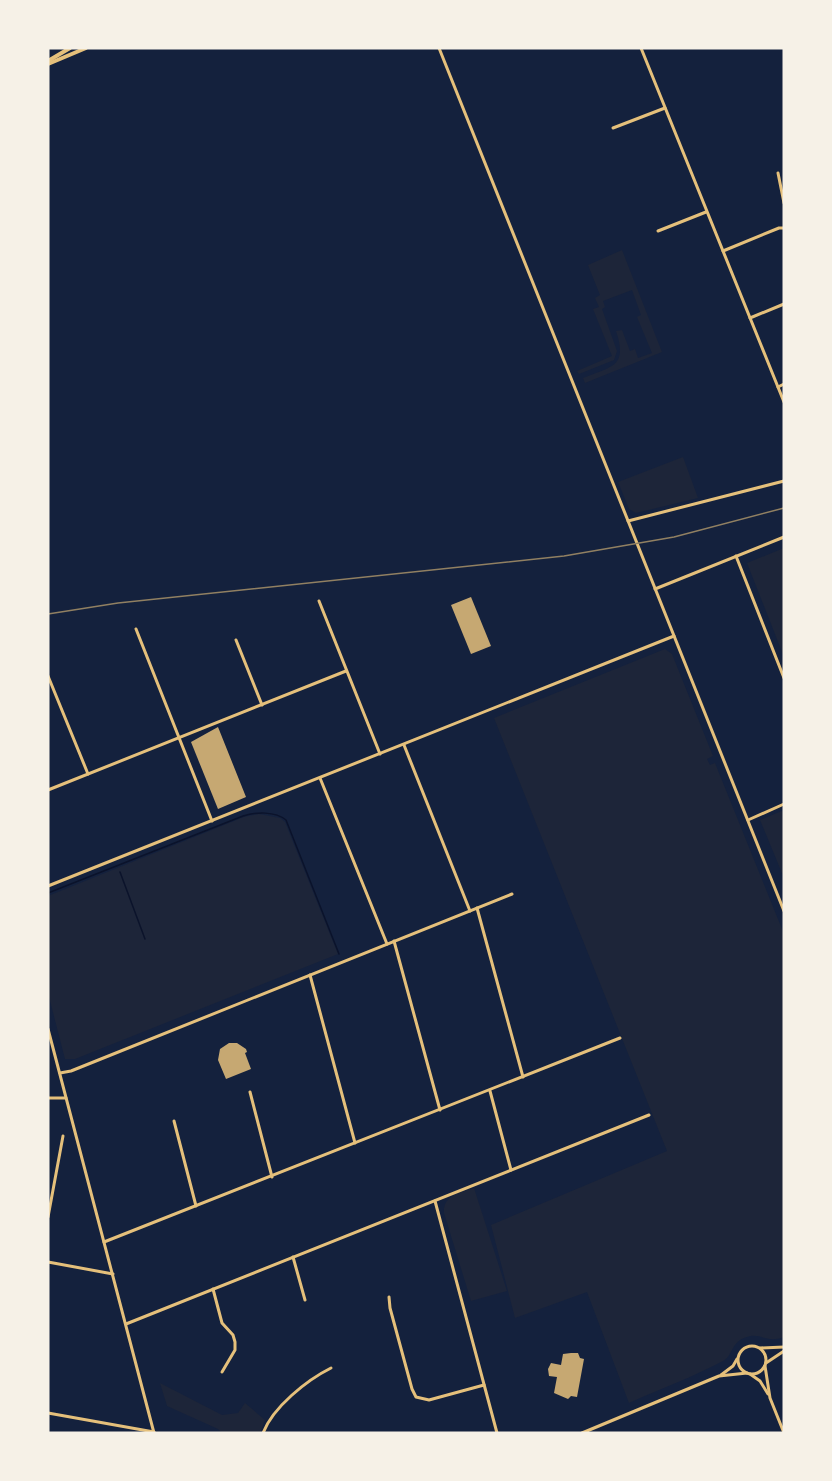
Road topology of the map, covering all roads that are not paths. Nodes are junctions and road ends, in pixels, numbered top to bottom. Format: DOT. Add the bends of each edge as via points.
graph roads {
  1 [pos="70,48"];
  2 [pos="86,48"];
  3 [pos="439,48"];
  4 [pos="641,48"];
  5 [pos="48,62"];
  6 [pos="664,108"];
  7 [pos="613,128"];
  8 [pos="778,173"];
  9 [pos="784,203"];
  10 [pos="706,212"];
  11 [pos="784,228"];
  12 [pos="658,231"];
  13 [pos="723,251"];
  14 [pos="784,304"];
  15 [pos="750,318"];
  16 [pos="784,384"];
  17 [pos="778,387"];
  18 [pos="784,402"];
  19 [pos="784,481"];
  20 [pos="628,521"];
  21 [pos="784,537"];
  22 [pos="736,556"];
  23 [pos="655,589"];
  24 [pos="319,601"];
  25 [pos="136,629"];
  26 [pos="674,636"];
  27 [pos="236,640"];
  28 [pos="346,670"];
  29 [pos="48,675"];
  30 [pos="784,678"];
  31 [pos="262,705"];
  32 [pos="179,737"];
  33 [pos="404,745"];
  34 [pos="380,754"];
  35 [pos="88,774"];
  36 [pos="320,778"];
  37 [pos="48,790"];
  38 [pos="784,804"];
  39 [pos="748,820"];
  40 [pos="212,821"];
  41 [pos="48,885"];
  42 [pos="512,894"];
  43 [pos="477,908"];
  44 [pos="470,911"];
  45 [pos="784,911"];
  46 [pos="394,941"];
  47 [pos="387,944"];
  48 [pos="310,975"];
  49 [pos="48,1029"];
  50 [pos="620,1038"];
  51 [pos="60,1073"];
  52 [pos="523,1077"];
  53 [pos="490,1090"];
  54 [pos="250,1092"];
  55 [pos="48,1098"];
  56 [pos="66,1098"];
  57 [pos="440,1110"];
  58 [pos="649,1115"];
  59 [pos="174,1121"];
  60 [pos="63,1136"];
  61 [pos="355,1143"];
  62 [pos="511,1170"];
  63 [pos="272,1177"];
  64 [pos="435,1201"];
  65 [pos="196,1206"];
  66 [pos="48,1217"];
  67 [pos="104,1242"];
  68 [pos="293,1257"];
  69 [pos="48,1263"];
  70 [pos="113,1274"];
  71 [pos="213,1289"];
  72 [pos="389,1297"];
  73 [pos="305,1300"];
  74 [pos="126,1324"];
  75 [pos="759,1347"];
  76 [pos="784,1349"];
  77 [pos="738,1357"];
  78 [pos="765,1365"];
  79 [pos="331,1368"];
  80 [pos="222,1372"];
  81 [pos="749,1374"];
  82 [pos="719,1376"];
  83 [pos="484,1385"];
  84 [pos="770,1398"];
  85 [pos="48,1413"];
  86 [pos="154,1432"];
  87 [pos="263,1433"];
  88 [pos="497,1433"];
  89 [pos="582,1433"];
  90 [pos="784,1433"];
  1 -- 5 [label="main road"];
  2 -- 5 [label="main road"];
  3 -- 20 [label="street"];
  4 -- 6 [label="street"];
  6 -- 7 [label="street"];
  6 -- 10 [label="street"];
  8 -- 9 [label="street"];
  10 -- 12 [label="street"];
  10 -- 13 [label="street"];
  11 -- 13 [label="street"];
  13 -- 15 [label="street"];
  14 -- 15 [label="street"];
  15 -- 17 [label="street"];
  16 -- 17 [label="street"];
  17 -- 18 [label="street"];
  19 -- 20 [label="street"];
  20 -- 23 [label="street"];
  21 -- 22 [label="street"];
  22 -- 23 [label="street"];
  22 -- 30 [label="street"];
  23 -- 26 [label="street"];
  24 -- 28 [label="street"];
  25 -- 32 [label="street"];
  26 -- 33 [label="street"];
  26 -- 39 [label="street"];
  27 -- 31 [label="street"];
  28 -- 31 [label="street"];
  28 -- 34 [label="street"];
  29 -- 35 [label="street"];
  31 -- 32 [label="street"];
  32 -- 35 [label="street"];
  32 -- 40 [label="street"];
  33 -- 34 [label="street"];
  33 -- 44 [label="street"];
  34 -- 36 [label="street"];
  35 -- 37 [label="street"];
  36 -- 40 [label="street"];
  36 -- 47 [label="street"];
  38 -- 39 [label="street"];
  39 -- 45 [label="street"];
  40 -- 41 [label="street"];
  42 -- 43 [label="street"];
  43 -- 44 [label="street"];
  43 -- 52 [label="street"];
  44 -- 46 [label="street"];
  46 -- 47 [label="street"];
  46 -- 57 [label="street"];
  47 -- 48 [label="street"];
  48 -- 51 [label="street"];
  48 -- 61 [label="street"];
  49 -- 51 [label="street"];
  50 -- 52 [label="street"];
  51 -- 56 [label="street"];
  52 -- 53 [label="street"];
  53 -- 57 [label="street"];
  53 -- 62 [label="street"];
  54 -- 63 [label="street"];
  55 -- 56 [label="street"];
  56 -- 67 [label="street"];
  57 -- 61 [label="street"];
  58 -- 62 [label="street"];
  59 -- 65 [label="street"];
  60 -- 66 [label="street"];
  61 -- 63 [label="street"];
  62 -- 64 [label="street"];
  63 -- 65 [label="street"];
  64 -- 68 [label="street"];
  64 -- 83 [label="street"];
  65 -- 67 [label="street"];
  67 -- 70 [label="street"];
  68 -- 71 [label="street"];
  68 -- 73 [label="street"];
  69 -- 70 [label="street"];
  70 -- 74 [label="street"];
  71 -- 74 [label="street"];
  71 -- 80 [label="street" via="222,1323 236,1342"];
  72 -- 83 [label="street" via="416,1397 429,1400"];
  74 -- 86 [label="street"];
  75 -- 76 [label="street"];
  75 -- 77 [label="street" via="748,1346"];
  75 -- 78 [label="street"];
  76 -- 78 [label="street"];
  77 -- 81 [label="street" via="741,1368"];
  77 -- 82 [label="street"];
  78 -- 81 [label="street" via="759,1372"];
  78 -- 84 [label="street"];
  79 -- 87 [label="street" via="297,1390"];
  81 -- 82 [label="street"];
  81 -- 84 [label="street" via="760,1381"];
  82 -- 89 [label="street"];
  83 -- 88 [label="street"];
  84 -- 90 [label="street"];
  85 -- 86 [label="street"];
}
